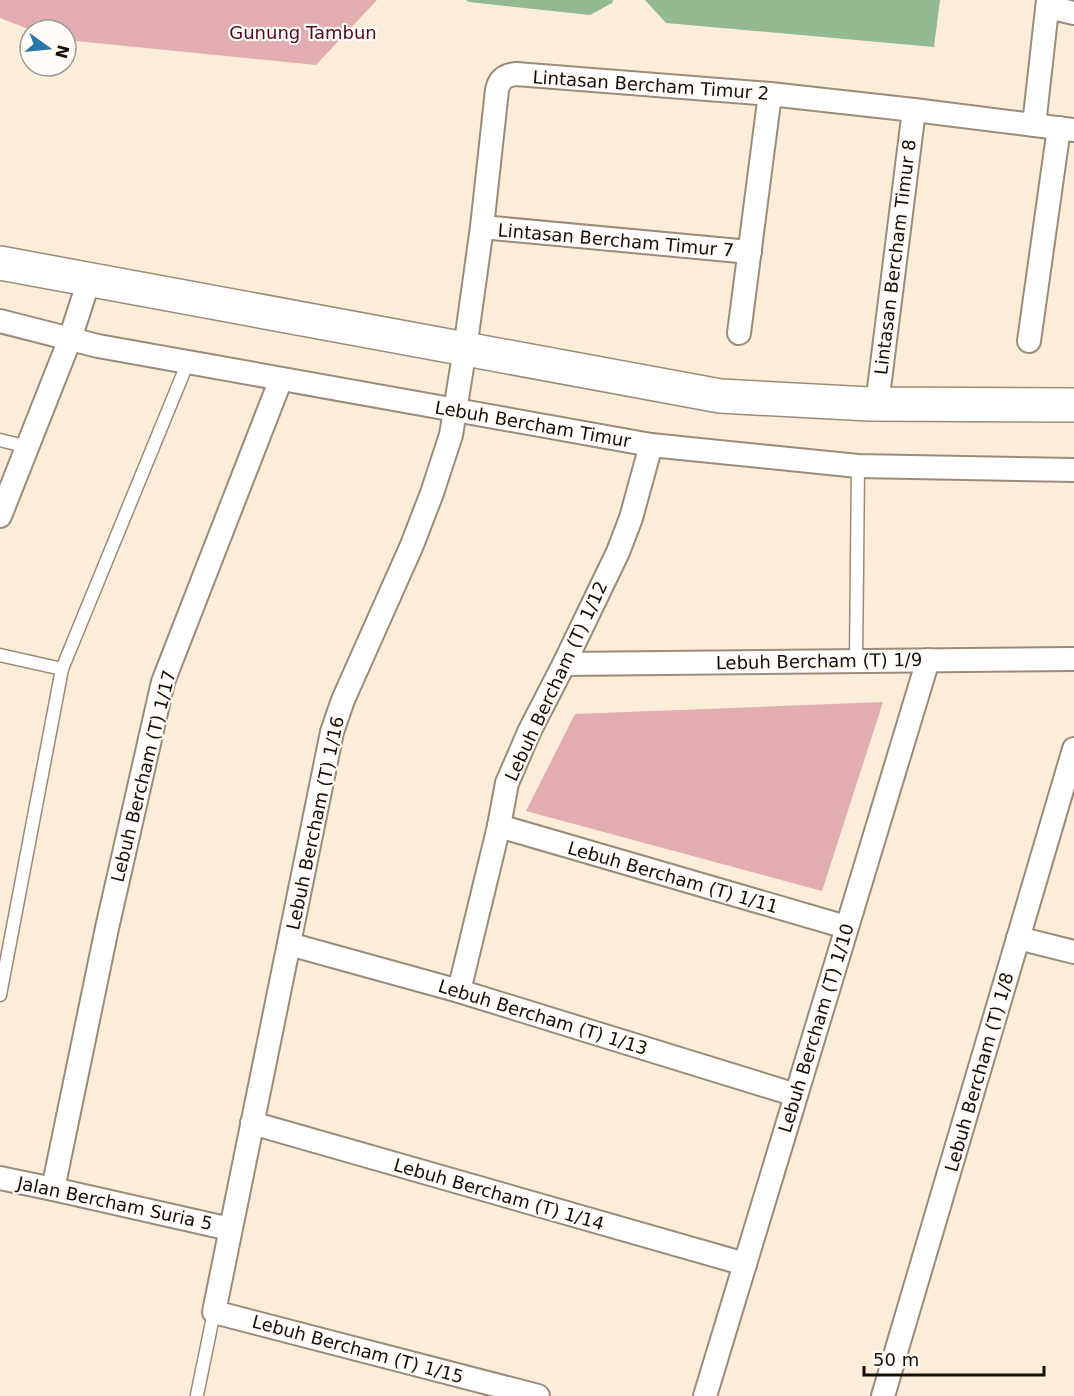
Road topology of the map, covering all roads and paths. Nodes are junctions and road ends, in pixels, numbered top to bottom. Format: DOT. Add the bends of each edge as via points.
graph roads {
  1 [pos="1048,4"];
  2 [pos="1074,13"];
  3 [pos="770,94"];
  4 [pos="914,110"];
  5 [pos="1034,125"];
  6 [pos="1066,129"];
  7 [pos="482,227"];
  8 [pos="750,252"];
  9 [pos="0,263"];
  10 [pos="89,280"];
  11 [pos="0,321"];
  12 [pos="739,333"];
  13 [pos="70,339"];
  14 [pos="1029,341"];
  15 [pos="465,350"];
  16 [pos="188,362"];
  17 [pos="281,379"];
  18 [pos="877,404"];
  19 [pos="1074,405"];
  20 [pos="454,410"];
  21 [pos="0,440"];
  22 [pos="651,445"];
  23 [pos="28,447"];
  24 [pos="858,466"];
  25 [pos="1074,470"];
  26 [pos="0,516"];
  27 [pos="0,655"];
  28 [pos="1074,659"];
  29 [pos="927,660"];
  30 [pos="856,661"];
  31 [pos="564,664"];
  32 [pos="62,669"];
  33 [pos="1074,749"];
  34 [pos="499,826"];
  35 [pos="846,927"];
  36 [pos="1018,938"];
  37 [pos="289,944"];
  38 [pos="1074,952"];
  39 [pos="459,991"];
  40 [pos="0,995"];
  41 [pos="796,1095"];
  42 [pos="252,1123"];
  43 [pos="0,1178"];
  44 [pos="53,1188"];
  45 [pos="230,1229"];
  46 [pos="745,1264"];
  47 [pos="214,1312"];
  48 [pos="196,1395"];
  49 [pos="538,1396"];
  50 [pos="705,1396"];
  51 [pos="883,1396"];
  1 -- 2 [label="street"];
  1 -- 5 [label="street"];
  3 -- 4 [label="street, Lintasan Bercham Timur 2"];
  3 -- 7 [label="street, Lintasan Bercham Timur 2" via="509,75 497,90"];
  3 -- 8 [label="street"];
  4 -- 5 [label="street, Lintasan Bercham Timur 2"];
  4 -- 18 [label="street, Lintasan Bercham Timur 8"];
  5 -- 6 [label="street, Lintasan Bercham Timur 2"];
  6 -- 14 [label="street"];
  7 -- 8 [label="street, Lintasan Bercham Timur 7"];
  7 -- 15 [label="street, Lintasan Bercham Timur 2"];
  8 -- 12 [label="street"];
  9 -- 10 [label="street"];
  10 -- 13 [label="street"];
  10 -- 15 [label="street"];
  11 -- 13 [label="street, Lebuh Bercham Timur"];
  13 -- 16 [label="street, Lebuh Bercham Timur"];
  13 -- 23 [label="street"];
  15 -- 18 [label="street" via="720,396"];
  15 -- 20 [label="street, Lebuh Bercham (T) 1/16"];
  16 -- 17 [label="street, Lebuh Bercham Timur"];
  16 -- 32 [label="lane"];
  17 -- 20 [label="street, Lebuh Bercham Timur"];
  17 -- 44 [label="street, Lebuh Bercham (T) 1/17" via="163,682"];
  18 -- 19 [label="street"];
  20 -- 22 [label="street, Lebuh Bercham Timur"];
  20 -- 37 [label="street, Lebuh Bercham (T) 1/16" via="451,435 432,493 332,732"];
  21 -- 23 [label="lane"];
  22 -- 24 [label="street, Lebuh Bercham Timur"];
  22 -- 31 [label="street, Lebuh Bercham (T) 1/12" via="618,552"];
  23 -- 26 [label="street"];
  24 -- 25 [label="street, Lebuh Bercham Timur"];
  24 -- 30 [label="lane"];
  27 -- 32 [label="lane"];
  28 -- 29 [label="street, Lebuh Bercham (T) 1/9"];
  29 -- 30 [label="street, Lebuh Bercham (T) 1/9"];
  29 -- 35 [label="street, Lebuh Bercham (T) 1/10"];
  30 -- 31 [label="street, Lebuh Bercham (T) 1/9"];
  31 -- 34 [label="street, Lebuh Bercham (T) 1/12" via="516,759"];
  32 -- 40 [label="lane"];
  33 -- 36 [label="street, Lebuh Bercham (T) 1/8"];
  34 -- 35 [label="street, Lebuh Bercham (T) 1/11"];
  34 -- 39 [label="street, Lebuh Bercham (T) 1/12"];
  35 -- 41 [label="street, Lebuh Bercham (T) 1/10"];
  36 -- 38 [label="street"];
  36 -- 51 [label="street, Lebuh Bercham (T) 1/8"];
  37 -- 39 [label="street, Lebuh Bercham (T) 1/13"];
  37 -- 42 [label="street, Lebuh Bercham (T) 1/16"];
  39 -- 41 [label="street, Lebuh Bercham (T) 1/13"];
  41 -- 46 [label="street, Lebuh Bercham (T) 1/10"];
  42 -- 45 [label="street, Lebuh Bercham (T) 1/16"];
  42 -- 46 [label="street, Lebuh Bercham (T) 1/14"];
  43 -- 44 [label="street, Jalan Bercham Suria 5"];
  44 -- 45 [label="street, Jalan Bercham Suria 5"];
  45 -- 47 [label="street, Lebuh Bercham (T) 1/16"];
  46 -- 50 [label="street, Lebuh Bercham (T) 1/10"];
  47 -- 48 [label="lane"];
  47 -- 49 [label="street, Lebuh Bercham (T) 1/15"];
}
